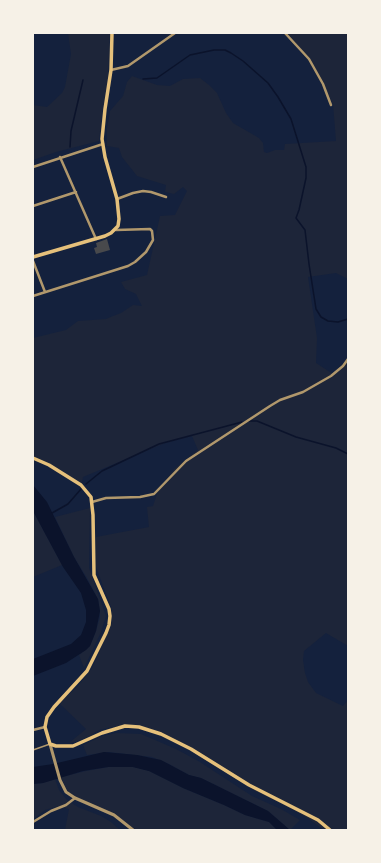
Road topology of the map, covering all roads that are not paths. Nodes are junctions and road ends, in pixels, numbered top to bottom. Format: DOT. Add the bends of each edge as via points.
graph roads {
  1 [pos="112,33"];
  2 [pos="175,33"];
  3 [pos="285,33"];
  4 [pos="112,70"];
  5 [pos="330,105"];
  6 [pos="103,144"];
  7 [pos="60,157"];
  8 [pos="33,167"];
  9 [pos="76,192"];
  10 [pos="166,197"];
  11 [pos="117,199"];
  12 [pos="33,206"];
  13 [pos="116,230"];
  14 [pos="96,239"];
  15 [pos="33,257"];
  16 [pos="33,261"];
  17 [pos="44,292"];
  18 [pos="33,296"];
  19 [pos="348,359"];
  20 [pos="33,458"];
  21 [pos="92,502"];
  22 [pos="45,726"];
  23 [pos="33,730"];
  24 [pos="50,744"];
  25 [pos="33,750"];
  26 [pos="75,798"];
  27 [pos="33,822"];
  28 [pos="133,830"];
  29 [pos="330,830"];
  1 -- 4 [label="main road"];
  2 -- 4 [label="street" via="128,66"];
  3 -- 5 [label="street" via="309,59 323,84"];
  4 -- 6 [label="main road" via="103,126"];
  6 -- 7 [label="street"];
  6 -- 11 [label="main road"];
  7 -- 8 [label="street"];
  7 -- 9 [label="street"];
  9 -- 12 [label="street"];
  9 -- 14 [label="street"];
  10 -- 11 [label="street" via="143,191"];
  11 -- 13 [label="main road" via="119,219"];
  13 -- 14 [label="main road"];
  13 -- 17 [label="street" via="150,228 152,240 146,252 128,266"];
  14 -- 15 [label="main road"];
  16 -- 17 [label="street"];
  17 -- 18 [label="street"];
  19 -- 21 [label="street" via="331,376 303,392 280,400 186,462 154,494 106,498"];
  20 -- 21 [label="main road" via="81,485"];
  21 -- 22 [label="main road" via="94,574 110,609 109,625 87,671 51,711"];
  22 -- 23 [label="street"];
  22 -- 24 [label="main road"];
  24 -- 25 [label="lane"];
  24 -- 26 [label="street" via="60,780 66,792"];
  24 -- 29 [label="main road" via="74,746 125,726 139,727 161,734 191,749 249,785 318,820"];
  26 -- 27 [label="street"];
  26 -- 28 [label="street" via="114,815"];
}
